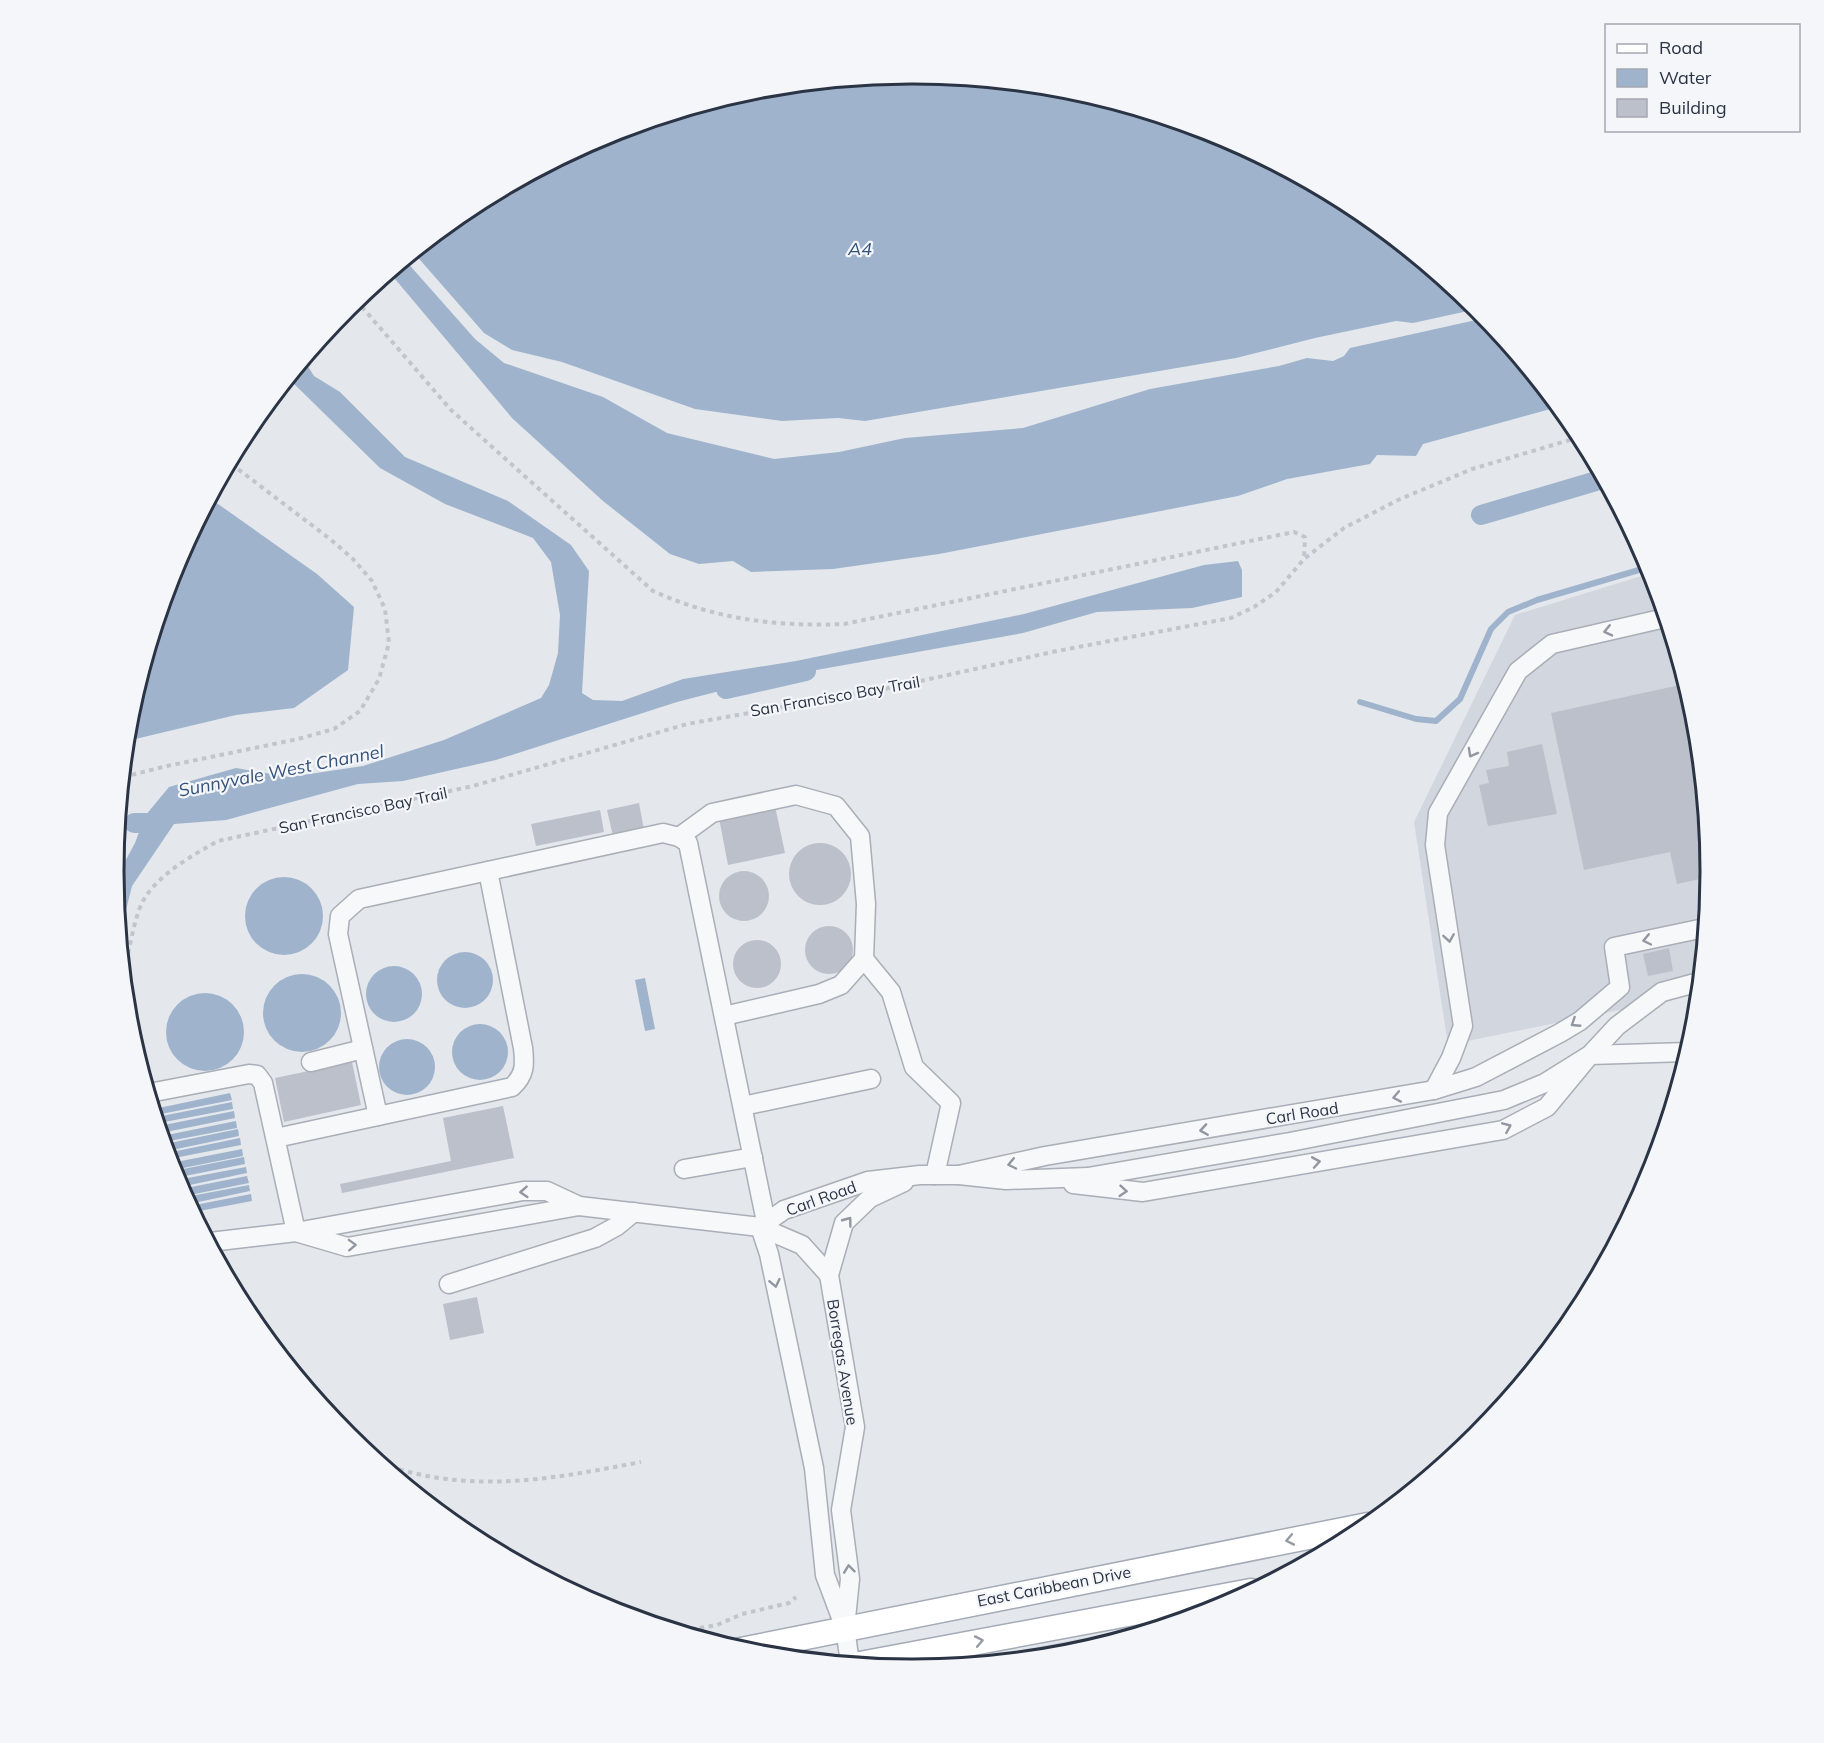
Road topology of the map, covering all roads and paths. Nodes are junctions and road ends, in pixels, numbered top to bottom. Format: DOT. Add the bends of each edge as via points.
graph roads {
  1 [pos="363,308"];
  2 [pos="1571,440"];
  3 [pos="236,468"];
  4 [pos="1304,560"];
  5 [pos="1658,620"];
  6 [pos="130,775"];
  7 [pos="679,837"];
  8 [pos="488,871"];
  9 [pos="1697,929"];
  10 [pos="129,952"];
  11 [pos="864,958"];
  12 [pos="1691,984"];
  13 [pos="724,1016"];
  14 [pos="363,1049"];
  15 [pos="1678,1052"];
  16 [pos="1590,1055"];
  17 [pos="311,1062"];
  18 [pos="872,1079"];
  19 [pos="1434,1090"];
  20 [pos="156,1092"];
  21 [pos="743,1106"];
  22 [pos="378,1116"];
  23 [pos="276,1138"];
  24 [pos="753,1158"];
  25 [pos="684,1169"];
  26 [pos="927,1175"];
  27 [pos="959,1175"];
  28 [pos="1045,1178"];
  29 [pos="579,1206"];
  30 [pos="634,1212"];
  31 [pos="763,1225"];
  32 [pos="296,1232"];
  33 [pos="217,1241"];
  34 [pos="829,1275"];
  35 [pos="449,1284"];
  36 [pos="641,1462"];
  37 [pos="398,1468"];
  38 [pos="1344,1530"];
  39 [pos="796,1597"];
  40 [pos="1216,1597"];
  41 [pos="845,1628"];
  42 [pos="698,1629"];
  43 [pos="765,1645"];
  44 [pos="849,1656"];
  45 [pos="891,1658"];
  1 -- 4 [label="path" via="451,410 653,591 705,611 764,622 844,624 1294,532 1305,537"];
  2 -- 4 [label="path, San Francisco Bay Trail" via="1472,469 1398,500 1344,528"];
  3 -- 6 [label="path" via="330,539 372,581 386,609 389,643 379,679 360,711 334,729"];
  4 -- 10 [label="path, San Francisco Bay Trail" via="1275,591 1231,618 884,689 687,724 472,786 218,841 161,879 142,902"];
  5 -- 19 [label="street, one-way" via="1552,644 1518,671 1438,813 1435,845 1463,1026"];
  7 -- 8 [label="street" via="663,833"];
  7 -- 11 [label="street" via="712,813 796,795 836,806 860,836 866,904"];
  7 -- 13 [label="street, Borregas Avenue" via="688,843"];
  8 -- 14 [label="street" via="359,899 340,916 338,934"];
  8 -- 22 [label="street" via="523,1048 525,1066 520,1079 512,1087"];
  9 -- 19 [label="street, Carl Road, one-way" via="1614,946 1620,987 1580,1021 1476,1077"];
  11 -- 13 [label="street" via="841,985 819,994"];
  11 -- 26 [label="street" via="891,992 914,1067 951,1103"];
  12 -- 16 [label="street, Carl Road" via="1662,992 1617,1026"];
  13 -- 21 [label="street, Borregas Avenue"];
  14 -- 17 [label="street"];
  14 -- 22 [label="street"];
  15 -- 16 [label="street"];
  16 -- 28 [label="street, Carl Road" via="1545,1083 1504,1100 1088,1177"];
  28 -- 16 [label="street, Carl Road, one-way" via="1143,1192 1503,1130 1547,1107"];
  18 -- 21 [label="street"];
  19 -- 27 [label="street, Carl Road, one-way" via="1045,1156"];
  20 -- 23 [label="street" via="257,1075 264,1083"];
  21 -- 24 [label="street, Borregas Avenue"];
  22 -- 23 [label="street"];
  23 -- 32 [label="street"];
  24 -- 25 [label="street"];
  24 -- 31 [label="street, Borregas Avenue"];
  26 -- 27 [label="street, Carl Road"];
  26 -- 31 [label="street, Carl Road" via="868,1181 784,1210"];
  34 -- 26 [label="street, Borregas Avenue, one-way" via="844,1223 870,1198"];
  27 -- 28 [label="street, Carl Road" via="1006,1180"];
  29 -- 30 [label="street"];
  32 -- 29 [label="street, one-way" via="348,1247"];
  29 -- 32 [label="street, one-way" via="547,1191 523,1191"];
  30 -- 31 [label="street"];
  30 -- 35 [label="street" via="617,1227 595,1238"];
  31 -- 34 [label="street" via="802,1245"];
  31 -- 41 [label="street, Borregas Avenue, one-way" via="814,1468 825,1575"];
  32 -- 33 [label="street"];
  41 -- 34 [label="street, Borregas Avenue, one-way" via="850,1579 841,1510 855,1427"];
  36 -- 37 [label="path" via="508,1483 474,1483"];
  38 -- 41 [label="main road, East Caribbean Drive, one-way"];
  39 -- 42 [label="path" via="789,1603"];
  45 -- 40 [label="main road, one-way"];
  41 -- 43 [label="main road, East Caribbean Drive"];
  41 -- 44 [label="street, Borregas Avenue"];
}
